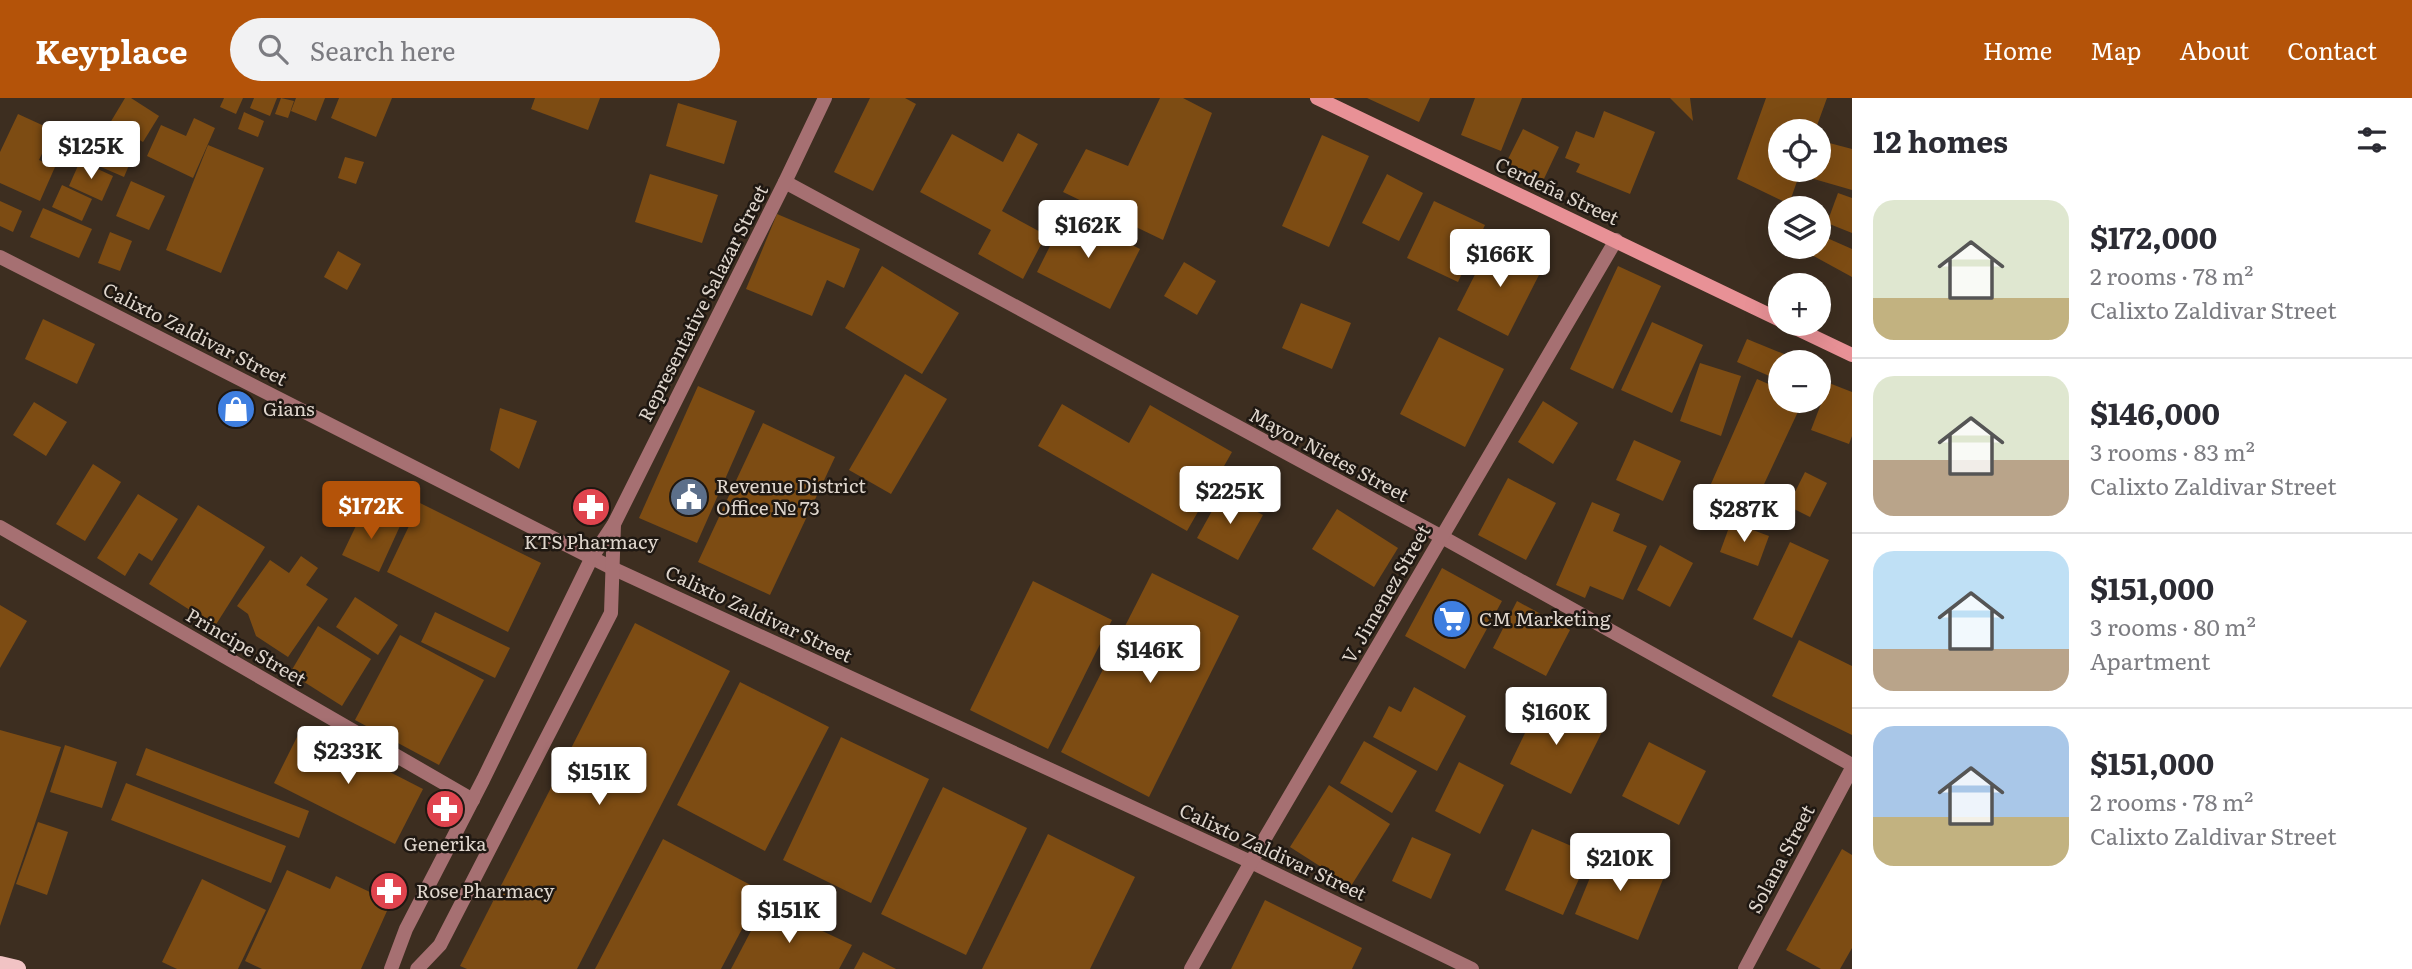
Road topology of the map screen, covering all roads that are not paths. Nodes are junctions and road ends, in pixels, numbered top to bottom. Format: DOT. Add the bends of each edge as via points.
graph roads {
  1 [pos="825,98"];
  2 [pos="1317,98"];
  3 [pos="1333,102"];
  4 [pos="785,182"];
  5 [pos="1616,240"];
  6 [pos="0,257"];
  7 [pos="1768,314"];
  8 [pos="1812,336"];
  9 [pos="1852,355"];
  10 [pos="614,524"];
  11 [pos="0,527"];
  12 [pos="1442,537"];
  13 [pos="592,557"];
  14 [pos="612,568"];
  15 [pos="1852,766"];
  16 [pos="473,800"];
  17 [pos="1251,862"];
  18 [pos="0,965"];
  19 [pos="17,969"];
  20 [pos="391,969"];
  21 [pos="417,969"];
  22 [pos="1191,969"];
  23 [pos="1472,969"];
  24 [pos="1745,969"];
  1 -- 4 [label="street, Representative Salazar Street"];
  2 -- 3 [label="main road, Cerdeña Street"];
  3 -- 5 [label="main road, Cerdeña Street"];
  4 -- 10 [label="street, Representative Salazar Street"];
  4 -- 12 [label="street, Mayor Nietes Street"];
  5 -- 7 [label="main road, Cerdeña Street"];
  5 -- 12 [label="street, V. Jimenez Street"];
  6 -- 13 [label="street, Calixto Zaldivar Street"];
  8 -- 9 [label="main road"];
  10 -- 13 [label="street, Representative Salazar Street"];
  10 -- 14 [label="street, Representative Salazar Street"];
  11 -- 16 [label="street, Principe Street"];
  12 -- 15 [label="street, Mayor Nietes Street"];
  12 -- 17 [label="street, V. Jimenez Street"];
  13 -- 14 [label="street, Calixto Zaldivar Street"];
  13 -- 16 [label="street, Representative Salazar Street"];
  14 -- 17 [label="street, Calixto Zaldivar Street"];
  14 -- 21 [label="street, Representative Salazar Street" via="611,613 440,945"];
  15 -- 24 [label="street, Solana Street"];
  16 -- 20 [label="street, Representative Salazar Street" via="406,929"];
  17 -- 22 [label="street, V. Jimenez Street"];
  17 -- 23 [label="street, Calixto Zaldivar Street"];
  18 -- 19 [label="main road"];
}
